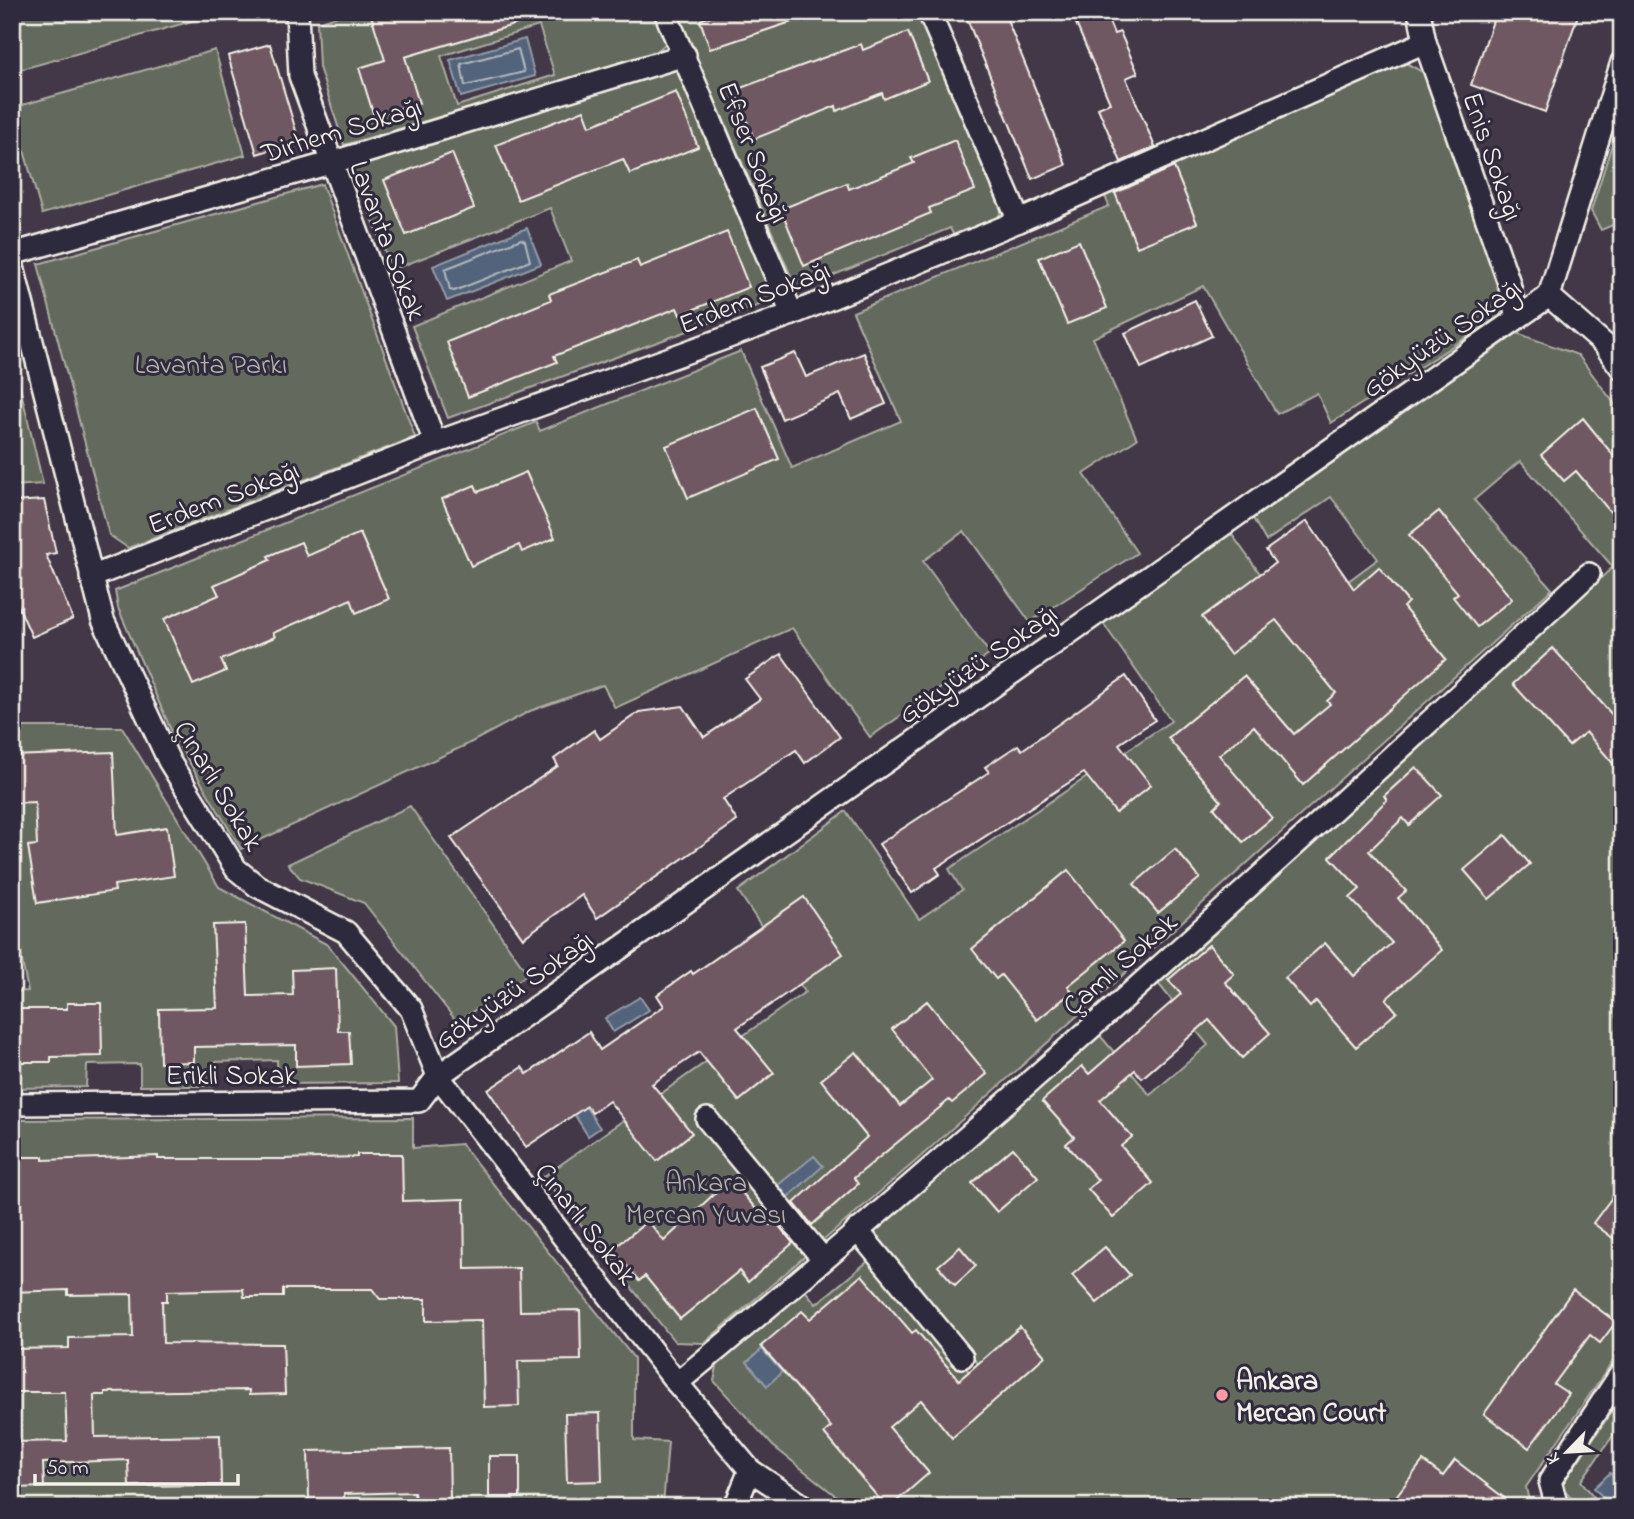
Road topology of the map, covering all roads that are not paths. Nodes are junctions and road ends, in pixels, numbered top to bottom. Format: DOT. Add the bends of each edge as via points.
graph roads {
  1 [pos="297,12"];
  2 [pos="666,12"];
  3 [pos="929,12"];
  4 [pos="1419,12"];
  5 [pos="1426,42"];
  6 [pos="685,55"];
  7 [pos="1622,62"];
  8 [pos="330,163"];
  9 [pos="1018,221"];
  10 [pos="12,254"];
  11 [pos="12,263"];
  12 [pos="1549,296"];
  13 [pos="792,314"];
  14 [pos="1517,318"];
  15 [pos="1622,369"];
  16 [pos="435,443"];
  17 [pos="1589,574"];
  18 [pos="91,577"];
  19 [pos="438,1076"];
  20 [pos="12,1104"];
  21 [pos="707,1119"];
  22 [pos="857,1230"];
  23 [pos="823,1259"];
  24 [pos="962,1357"];
  25 [pos="1622,1372"];
  26 [pos="677,1383"];
  27 [pos="750,1470"];
  28 [pos="735,1507"];
  29 [pos="805,1507"];
  30 [pos="1558,1507"];
  1 -- 8 [label="street, Lavanta Sokak" via="300,76"];
  2 -- 6 [label="street, Efser Sokağı"];
  3 -- 9 [label="street"];
  4 -- 5 [label="street, Enis Sokağı"];
  5 -- 9 [label="street, Erdem Sokağı"];
  5 -- 14 [label="street, Enis Sokağı"];
  6 -- 8 [label="street, Dirhem Sokağı"];
  6 -- 13 [label="street, Efser Sokağı"];
  7 -- 12 [label="street"];
  8 -- 10 [label="street, Dirhem Sokağı"];
  8 -- 16 [label="street, Lavanta Sokak"];
  9 -- 13 [label="street, Erdem Sokağı"];
  11 -- 18 [label="street, Çınarlı Sokak"];
  12 -- 14 [label="street, Gökyüzü Sokağı"];
  12 -- 15 [label="street" via="1604,344"];
  13 -- 16 [label="street, Erdem Sokağı"];
  14 -- 19 [label="street, Gökyüzü Sokağı"];
  16 -- 18 [label="street, Erdem Sokağı"];
  17 -- 22 [label="street, Çamlı Sokak" via="1358,790"];
  18 -- 19 [label="street, Çınarlı Sokak" via="103,620 169,761 236,869 257,886 346,932 411,1009"];
  19 -- 20 [label="street, Erikli Sokak" via="419,1101"];
  19 -- 26 [label="street, Çınarlı Sokak"];
  21 -- 23 [label="street"];
  22 -- 23 [label="street, Çamlı Sokak"];
  22 -- 24 [label="street"];
  23 -- 26 [label="street, Çamlı Sokak"];
  25 -- 30 [label="street" via="1550,1481"];
  26 -- 27 [label="street, Çınarlı Sokak"];
  27 -- 28 [label="street"];
  27 -- 29 [label="street, Çınarlı Sokak"];
}
